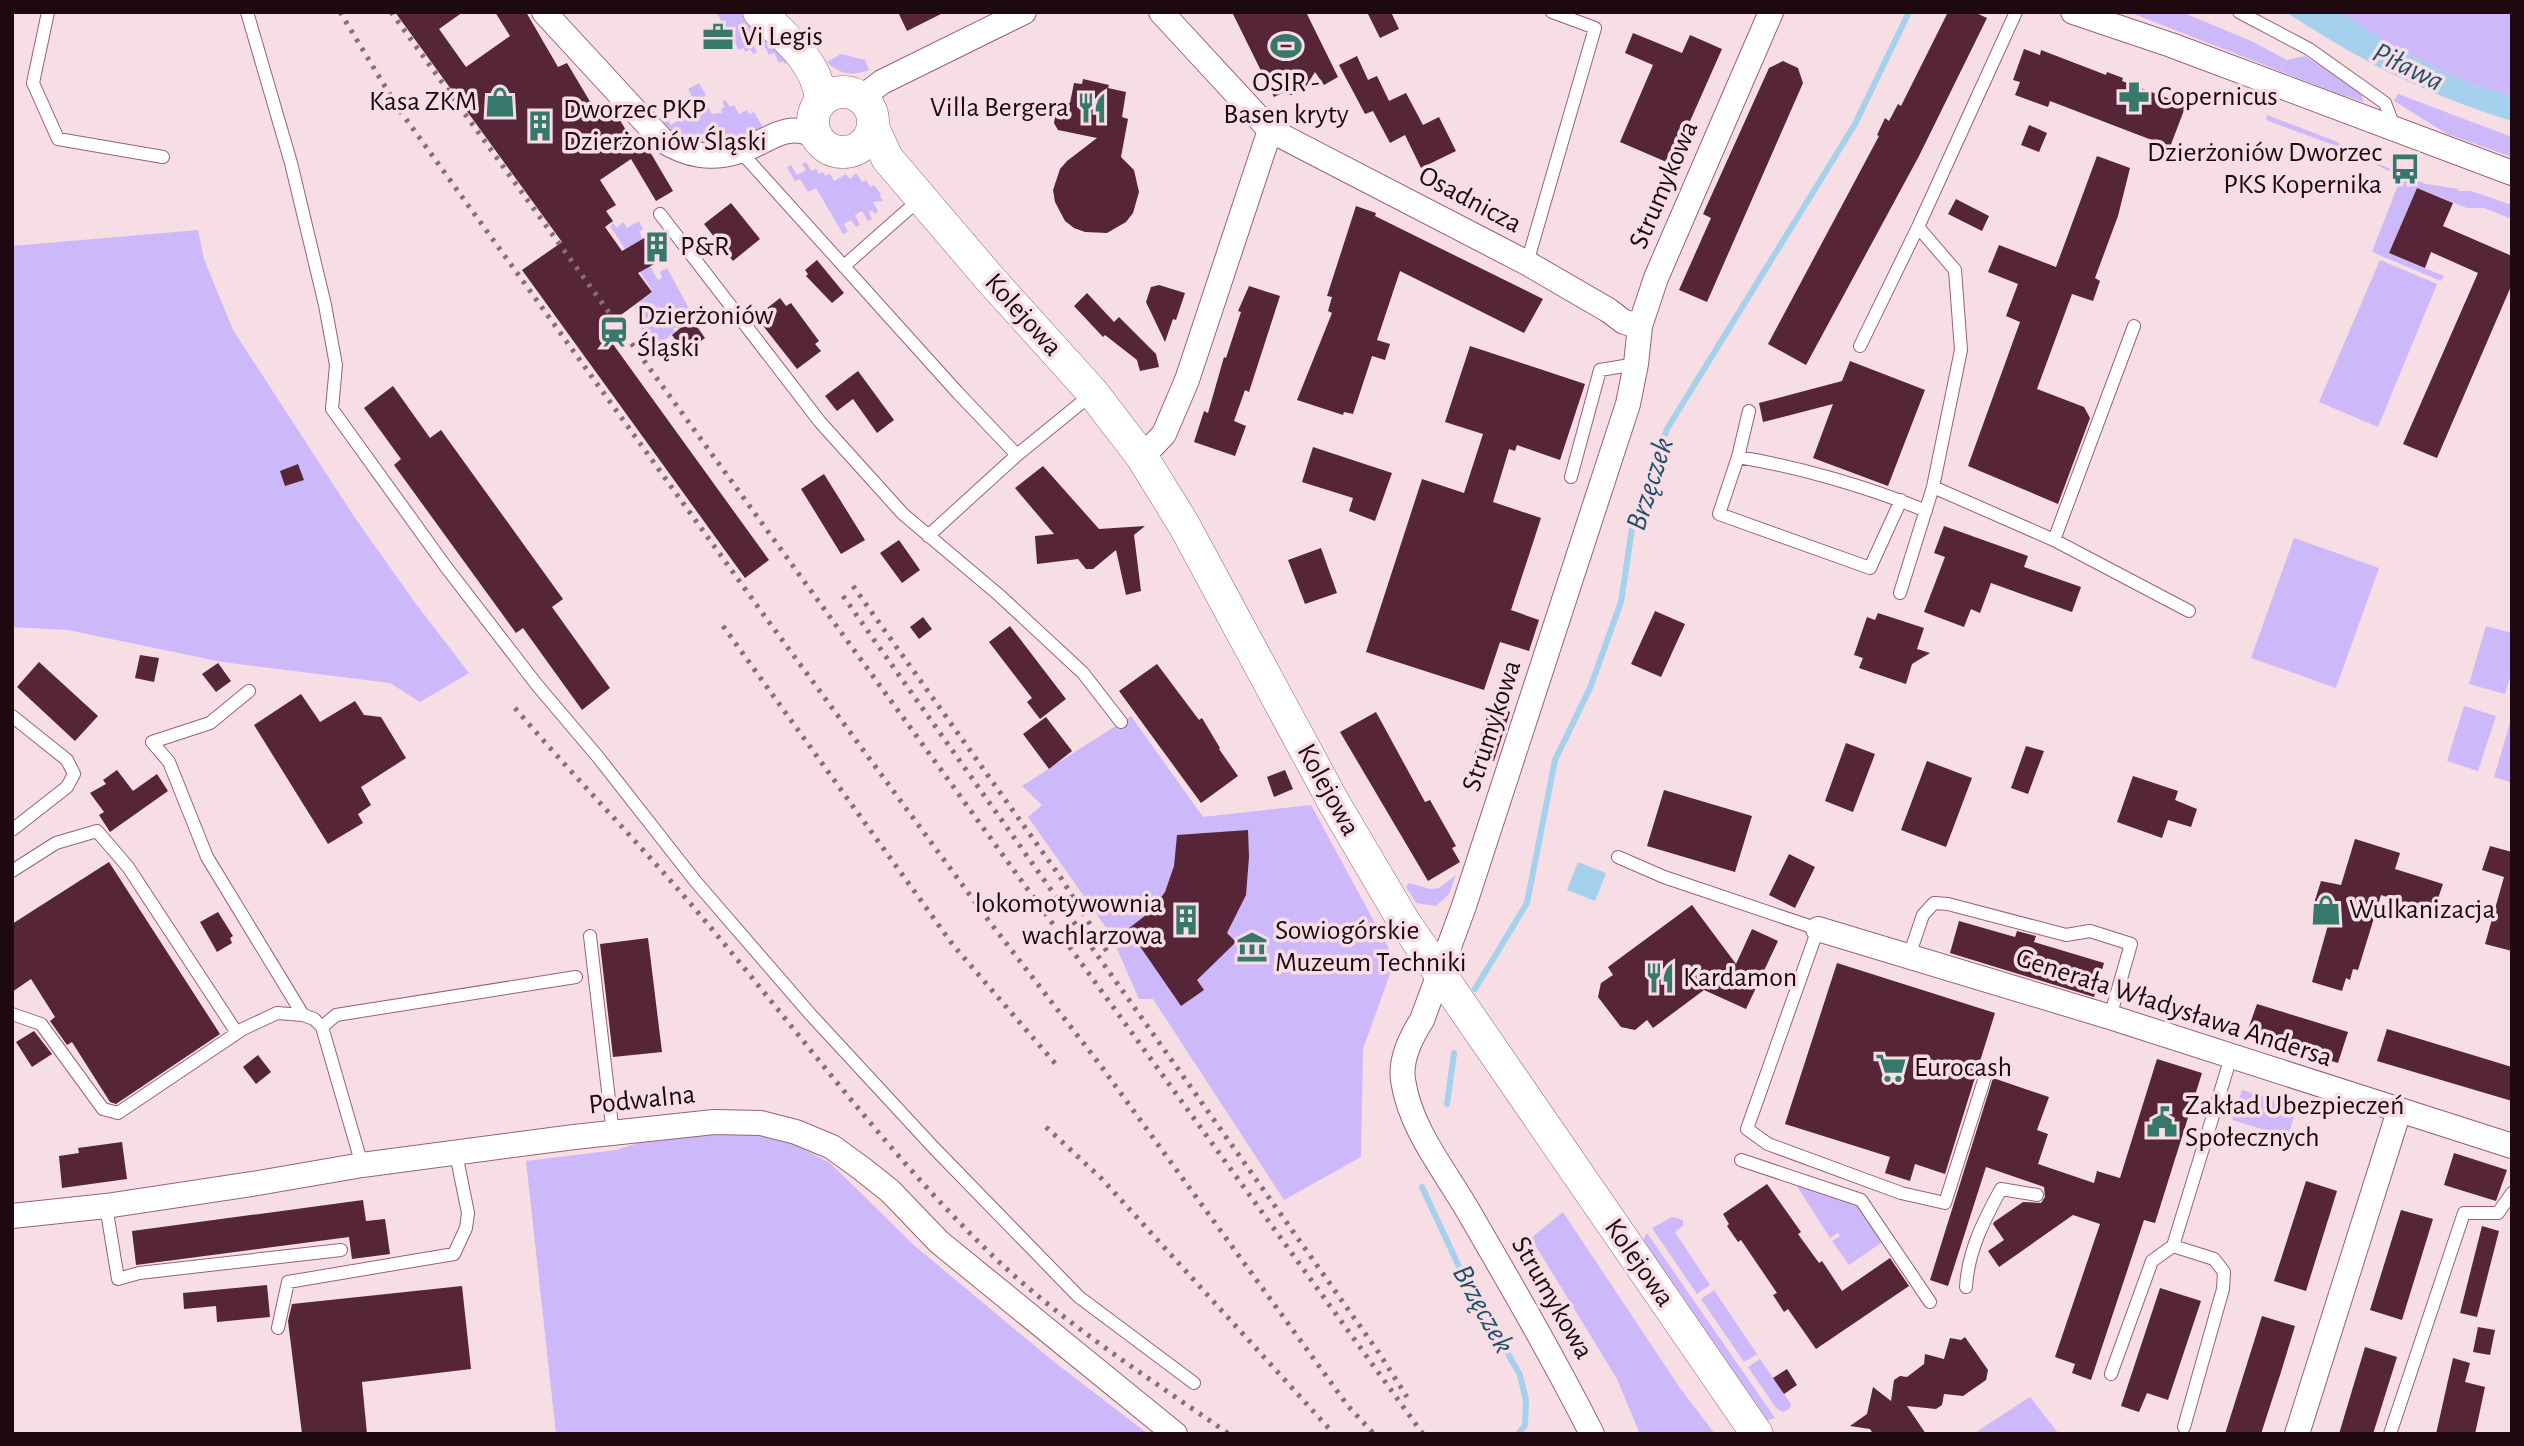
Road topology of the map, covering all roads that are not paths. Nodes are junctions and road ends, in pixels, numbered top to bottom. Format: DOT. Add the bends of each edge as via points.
graph roads {
  1 [pos="48,12"];
  2 [pos="247,12"];
  3 [pos="544,12"];
  4 [pos="759,12"];
  5 [pos="1024,12"];
  6 [pos="1161,12"];
  7 [pos="1552,12"];
  8 [pos="1772,12"];
  9 [pos="2017,12"];
  10 [pos="2073,12"];
  11 [pos="2239,12"];
  12 [pos="834,91"];
  13 [pos="1270,130"];
  14 [pos="2396,130"];
  15 [pos="816,136"];
  16 [pos="875,143"];
  17 [pos="740,151"];
  18 [pos="163,158"];
  19 [pos="2512,173"];
  20 [pos="921,198"];
  21 [pos="660,214"];
  22 [pos="1918,228"];
  23 [pos="1527,263"];
  24 [pos="844,266"];
  25 [pos="1640,326"];
  26 [pos="2134,326"];
  27 [pos="1860,346"];
  28 [pos="1636,364"];
  29 [pos="1093,393"];
  30 [pos="1749,411"];
  31 [pos="1017,455"];
  32 [pos="1142,457"];
  33 [pos="1738,457"];
  34 [pos="1571,477"];
  35 [pos="1933,487"];
  36 [pos="1900,500"];
  37 [pos="1926,511"];
  38 [pos="928,536"];
  39 [pos="2054,540"];
  40 [pos="1900,593"];
  41 [pos="2189,611"];
  42 [pos="249,691"];
  43 [pos="12,716"];
  44 [pos="1121,722"];
  45 [pos="12,830"];
  46 [pos="1618,857"];
  47 [pos="12,871"];
  48 [pos="1818,929"];
  49 [pos="590,936"];
  50 [pos="1909,956"];
  51 [pos="1439,973"];
  52 [pos="576,978"];
  53 [pos="12,1014"];
  54 [pos="303,1015"];
  55 [pos="2109,1017"];
  56 [pos="323,1027"];
  57 [pos="237,1033"];
  58 [pos="2231,1057"];
  59 [pos="1985,1077"];
  60 [pos="2399,1111"];
  61 [pos="613,1134"];
  62 [pos="2512,1146"];
  63 [pos="456,1154"];
  64 [pos="1741,1160"];
  65 [pos="362,1165"];
  66 [pos="2512,1193"];
  67 [pos="2037,1195"];
  68 [pos="106,1206"];
  69 [pos="12,1216"];
  70 [pos="2173,1246"];
  71 [pos="341,1250"];
  72 [pos="1966,1287"];
  73 [pos="1930,1302"];
  74 [pos="278,1328"];
  75 [pos="2111,1374"];
  76 [pos="1194,1383"];
  77 [pos="2184,1427"];
  78 [pos="1175,1434"];
  79 [pos="1592,1434"];
  80 [pos="1757,1434"];
  81 [pos="2297,1434"];
  82 [pos="2390,1434"];
  1 -- 18 [label="lane" via="33,83 58,139"];
  2 -- 76 [label="lane" via="291,163 325,305 335,365 332,409 537,685 696,882 811,1015 1079,1297"];
  3 -- 17 [label="street" via="662,140 694,155"];
  4 -- 12 [label="street"];
  5 -- 12 [label="street" via="883,82"];
  6 -- 13 [label="street, Osadnicza"];
  7 -- 23 [label="lane" via="1595,28"];
  8 -- 25 [label="street, Strumykowa" via="1656,278"];
  9 -- 22 [label="lane"];
  10 -- 14 [label="street"];
  11 -- 14 [label="lane" via="2309,49 2385,103"];
  12 -- 15 [label="street" via="813,117"];
  12 -- 16 [label="street" via="871,111"];
  13 -- 23 [label="street, Osadnicza"];
  13 -- 32 [label="street" via="1187,380 1164,434"];
  14 -- 19 [label="street"];
  15 -- 16 [label="street" via="821,144 838,152"];
  15 -- 17 [label="street" via="786,130"];
  16 -- 20 [label="street, Kolejowa"];
  17 -- 24 [label="lane"];
  20 -- 24 [label="lane"];
  20 -- 29 [label="street, Kolejowa"];
  21 -- 38 [label="lane" via="820,422"];
  22 -- 27 [label="lane"];
  22 -- 35 [label="lane" via="1955,270 1961,350"];
  23 -- 25 [label="street, Osadnicza" via="1623,322"];
  24 -- 31 [label="lane"];
  25 -- 28 [label="street, Strumykowa"];
  26 -- 39 [label="lane"];
  28 -- 34 [label="lane" via="1600,370"];
  28 -- 51 [label="street, Strumykowa" via="1628,404"];
  29 -- 31 [label="lane"];
  29 -- 32 [label="street, Kolejowa"];
  30 -- 33 [label="lane"];
  31 -- 38 [label="lane"];
  32 -- 51 [label="street, Kolejowa" via="1184,525 1334,803"];
  33 -- 36 [label="lane"];
  33 -- 36 [label="lane" via="1720,514 1870,568"];
  35 -- 37 [label="lane"];
  35 -- 39 [label="lane"];
  36 -- 37 [label="lane"];
  37 -- 40 [label="lane"];
  38 -- 44 [label="lane" via="999,594 1083,673"];
  39 -- 41 [label="lane"];
  42 -- 54 [label="lane" via="210,723 152,742 169,762 207,857"];
  43 -- 45 [label="lane" via="67,760 74,774 67,787"];
  46 -- 48 [label="lane" via="1661,881"];
  47 -- 57 [label="lane" via="56,843 97,831 128,867"];
  48 -- 50 [label="street, Generała Władysława Andersa"];
  48 -- 59 [label="lane" via="1747,1129 1768,1144 1901,1193 1945,1203"];
  49 -- 61 [label="lane"];
  50 -- 55 [label="street, Generała Władysława Andersa"];
  50 -- 55 [label="lane" via="1923,915 1934,903 2066,935 2090,931 2131,944"];
  51 -- 79 [label="street, Strumykowa" via="1404,1061 1402,1078 1408,1100 1432,1153 1539,1333"];
  51 -- 80 [label="street, Kolejowa"];
  52 -- 56 [label="lane" via="336,1015"];
  53 -- 57 [label="lane" via="41,1024 103,1109 118,1113"];
  54 -- 56 [label="lane"];
  54 -- 57 [label="lane" via="277,1013"];
  55 -- 58 [label="street, Generała Władysława Andersa"];
  56 -- 65 [label="lane"];
  58 -- 60 [label="street, Generała Władysława Andersa"];
  58 -- 70 [label="lane"];
  60 -- 62 [label="street, Generała Władysława Andersa"];
  60 -- 81 [label="street"];
  61 -- 63 [label="street, Podwalna"];
  61 -- 78 [label="street, Podwalna" via="714,1122 761,1123 832,1147 890,1191 939,1242"];
  63 -- 65 [label="street, Podwalna"];
  63 -- 74 [label="lane" via="468,1213 454,1254 288,1282"];
  64 -- 73 [label="lane" via="1861,1200"];
  65 -- 68 [label="street, Podwalna"];
  66 -- 82 [label="lane" via="2498,1213 2464,1213"];
  67 -- 72 [label="lane" via="2001,1189 1981,1226"];
  68 -- 69 [label="street, Podwalna"];
  68 -- 71 [label="lane" via="118,1279"];
  70 -- 75 [label="lane" via="2151,1261"];
  70 -- 77 [label="lane" via="2214,1259 2224,1272"];
}
